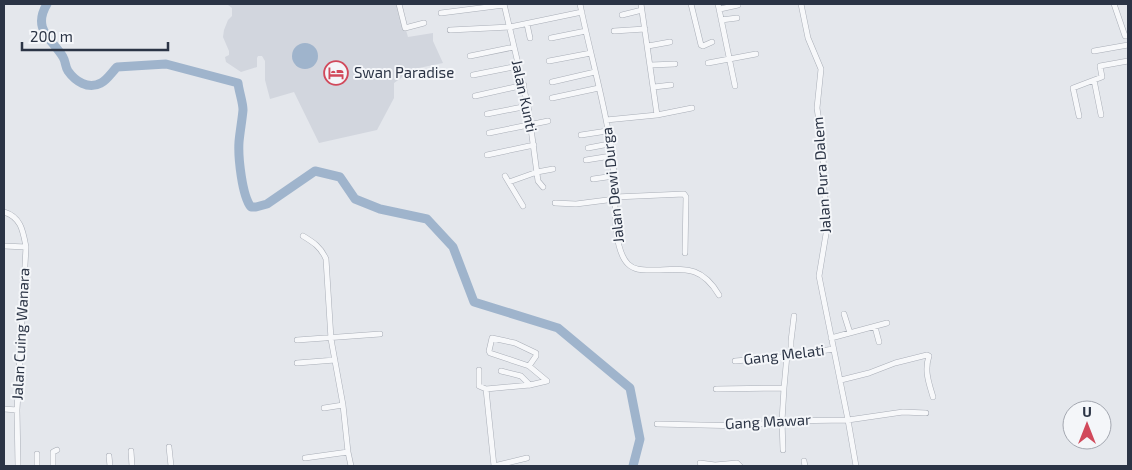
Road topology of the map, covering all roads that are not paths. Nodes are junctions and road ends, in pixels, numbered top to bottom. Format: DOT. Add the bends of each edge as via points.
graph roads {
  1 [pos="399,4"];
  2 [pos="504,4"];
  3 [pos="580,4"];
  4 [pos="641,4"];
  5 [pos="691,4"];
  6 [pos="801,4"];
  7 [pos="1114,4"];
  8 [pos="738,5"];
  9 [pos="719,6"];
  10 [pos="642,10"];
  11 [pos="582,12"];
  12 [pos="441,13"];
  13 [pos="622,15"];
  14 [pos="737,18"];
  15 [pos="721,20"];
  16 [pos="424,23"];
  17 [pos="527,24"];
  18 [pos="510,27"];
  19 [pos="645,29"];
  20 [pos="450,30"];
  21 [pos="586,31"];
  22 [pos="614,31"];
  23 [pos="1128,36"];
  24 [pos="530,38"];
  25 [pos="551,38"];
  26 [pos="670,42"];
  27 [pos="712,42"];
  28 [pos="648,46"];
  29 [pos="1128,46"];
  30 [pos="514,47"];
  31 [pos="1094,51"];
  32 [pos="591,53"];
  33 [pos="756,54"];
  34 [pos="470,56"];
  35 [pos="730,58"];
  36 [pos="549,61"];
  37 [pos="1128,61"];
  38 [pos="708,63"];
  39 [pos="675,64"];
  40 [pos="651,65"];
  41 [pos="518,66"];
  42 [pos="595,72"];
  43 [pos="473,75"];
  44 [pos="1094,80"];
  45 [pos="552,82"];
  46 [pos="524,85"];
  47 [pos="671,86"];
  48 [pos="735,86"];
  49 [pos="654,87"];
  50 [pos="599,88"];
  51 [pos="475,96"];
  52 [pos="552,98"];
  53 [pos="528,106"];
  54 [pos="692,108"];
  55 [pos="487,114"];
  56 [pos="657,115"];
  57 [pos="1101,115"];
  58 [pos="1079,116"];
  59 [pos="606,120"];
  60 [pos="548,121"];
  61 [pos="531,124"];
  62 [pos="607,131"];
  63 [pos="489,133"];
  64 [pos="581,135"];
  65 [pos="609,144"];
  66 [pos="534,145"];
  67 [pos="588,148"];
  68 [pos="487,155"];
  69 [pos="611,156"];
  70 [pos="586,160"];
  71 [pos="553,170"];
  72 [pos="537,172"];
  73 [pos="505,176"];
  74 [pos="614,176"];
  75 [pos="593,179"];
  76 [pos="509,182"];
  77 [pos="543,187"];
  78 [pos="615,198"];
  79 [pos="555,204"];
  80 [pos="523,206"];
  81 [pos="4,212"];
  82 [pos="303,236"];
  83 [pos="4,246"];
  84 [pos="26,246"];
  85 [pos="685,253"];
  86 [pos="719,295"];
  87 [pos="844,314"];
  88 [pos="794,316"];
  89 [pos="887,323"];
  90 [pos="875,327"];
  91 [pos="850,333"];
  92 [pos="380,334"];
  93 [pos="831,338"];
  94 [pos="331,339"];
  95 [pos="297,340"];
  96 [pos="879,342"];
  97 [pos="834,349"];
  98 [pos="789,356"];
  99 [pos="335,360"];
  100 [pos="735,361"];
  101 [pos="297,363"];
  102 [pos="529,366"];
  103 [pos="479,370"];
  104 [pos="501,371"];
  105 [pos="841,380"];
  106 [pos="530,385"];
  107 [pos="784,388"];
  108 [pos="486,389"];
  109 [pos="716,389"];
  110 [pos="933,397"];
  111 [pos="343,405"];
  112 [pos="324,408"];
  113 [pos="4,409"];
  114 [pos="17,410"];
  115 [pos="926,413"];
  116 [pos="848,420"];
  117 [pos="782,421"];
  118 [pos="657,424"];
  119 [pos="169,447"];
  120 [pos="57,450"];
  121 [pos="783,450"];
  122 [pos="131,451"];
  123 [pos="348,452"];
  124 [pos="37,454"];
  125 [pos="109,456"];
  126 [pos="305,458"];
  127 [pos="527,458"];
  128 [pos="700,463"];
  129 [pos="18,466"];
  130 [pos="37,466"];
  131 [pos="53,466"];
  132 [pos="110,466"];
  133 [pos="132,466"];
  134 [pos="170,466"];
  135 [pos="351,466"];
  136 [pos="494,466"];
  137 [pos="715,466"];
  138 [pos="740,466"];
  139 [pos="856,466"];
  1 -- 16 [label="street" via="405,28"];
  2 -- 12 [label="street"];
  2 -- 18 [label="street, Jalan Kunti"];
  3 -- 11 [label="street, Jalan Dewi Durga"];
  4 -- 10 [label="street"];
  5 -- 27 [label="street" via="701,45"];
  6 -- 93 [label="street, Jalan Pura Dalem" via="808,38 821,69 817,108 828,222 819,276"];
  7 -- 23 [label="street" via="1125,36"];
  8 -- 9 [label="street"];
  9 -- 15 [label="street"];
  10 -- 13 [label="street"];
  10 -- 19 [label="street"];
  11 -- 17 [label="street"];
  11 -- 21 [label="street, Jalan Dewi Durga"];
  14 -- 15 [label="street"];
  15 -- 35 [label="street"];
  17 -- 18 [label="street"];
  17 -- 24 [label="street"];
  18 -- 20 [label="street"];
  18 -- 30 [label="street, Jalan Kunti"];
  19 -- 22 [label="street"];
  19 -- 28 [label="street"];
  21 -- 25 [label="street"];
  21 -- 32 [label="street, Jalan Dewi Durga"];
  26 -- 28 [label="street"];
  28 -- 40 [label="street"];
  29 -- 31 [label="street"];
  30 -- 34 [label="street"];
  30 -- 41 [label="street, Jalan Kunti"];
  32 -- 36 [label="street"];
  32 -- 42 [label="street, Jalan Dewi Durga"];
  33 -- 35 [label="street"];
  35 -- 38 [label="street"];
  35 -- 48 [label="street"];
  37 -- 44 [label="street" via="1100,66 1102,77"];
  39 -- 40 [label="street"];
  40 -- 49 [label="street"];
  41 -- 43 [label="street"];
  41 -- 46 [label="street, Jalan Kunti"];
  42 -- 45 [label="street"];
  42 -- 50 [label="street, Jalan Dewi Durga"];
  44 -- 57 [label="street"];
  44 -- 58 [label="street" via="1073,88"];
  46 -- 51 [label="street"];
  46 -- 53 [label="street, Jalan Kunti"];
  47 -- 49 [label="street"];
  49 -- 56 [label="street"];
  50 -- 52 [label="street"];
  50 -- 59 [label="street, Jalan Dewi Durga"];
  53 -- 55 [label="street"];
  53 -- 61 [label="street, Jalan Kunti"];
  54 -- 56 [label="street"];
  56 -- 59 [label="street"];
  59 -- 62 [label="street, Jalan Dewi Durga"];
  60 -- 61 [label="street"];
  61 -- 63 [label="street"];
  61 -- 66 [label="street, Jalan Kunti"];
  62 -- 64 [label="street"];
  62 -- 65 [label="street, Jalan Dewi Durga"];
  65 -- 67 [label="street"];
  65 -- 69 [label="street, Jalan Dewi Durga"];
  66 -- 68 [label="street"];
  66 -- 72 [label="street, Jalan Kunti"];
  69 -- 70 [label="street"];
  69 -- 74 [label="street, Jalan Dewi Durga"];
  71 -- 72 [label="street"];
  72 -- 76 [label="street"];
  72 -- 77 [label="street, Jalan Kunti"];
  73 -- 76 [label="street"];
  74 -- 75 [label="street"];
  74 -- 78 [label="street, Jalan Dewi Durga"];
  76 -- 80 [label="street"];
  78 -- 79 [label="street"];
  78 -- 85 [label="street" via="684,194"];
  78 -- 86 [label="street, Jalan Dewi Durga" via="620,246 628,264 641,270 696,271"];
  81 -- 84 [label="street, Jalan Cuing Wanara" via="18,220"];
  82 -- 94 [label="street" via="323,251 326,259"];
  83 -- 84 [label="street"];
  84 -- 114 [label="street, Jalan Cuing Wanara"];
  87 -- 91 [label="street"];
  88 -- 98 [label="street"];
  89 -- 90 [label="street"];
  90 -- 91 [label="street"];
  90 -- 96 [label="street"];
  91 -- 93 [label="street"];
  92 -- 94 [label="street"];
  93 -- 97 [label="street, Jalan Pura Dalem"];
  94 -- 95 [label="street"];
  94 -- 99 [label="street"];
  97 -- 98 [label="street, Gang Melati"];
  97 -- 105 [label="street, Jalan Pura Dalem"];
  98 -- 100 [label="street, Gang Melati"];
  98 -- 107 [label="street"];
  99 -- 101 [label="street"];
  99 -- 111 [label="street"];
  102 -- 102 [label="street" via="536,353 515,343 491,339 490,353"];
  102 -- 106 [label="street" via="547,380"];
  103 -- 108 [label="street" via="479,386"];
  104 -- 106 [label="street" via="521,376"];
  105 -- 110 [label="street" via="928,355 927,377"];
  105 -- 116 [label="street, Jalan Pura Dalem"];
  106 -- 108 [label="street"];
  107 -- 109 [label="street"];
  107 -- 117 [label="street"];
  108 -- 136 [label="street"];
  111 -- 112 [label="street"];
  111 -- 123 [label="street"];
  113 -- 114 [label="street"];
  114 -- 129 [label="street, Jalan Cuing Wanara"];
  115 -- 116 [label="street, Gang Mawar" via="904,412"];
  116 -- 117 [label="street, Gang Mawar"];
  116 -- 139 [label="street, Jalan Pura Dalem"];
  117 -- 118 [label="street, Gang Mawar" via="744,426"];
  117 -- 121 [label="street"];
  119 -- 134 [label="street"];
  120 -- 131 [label="street" via="54,451"];
  122 -- 133 [label="street"];
  123 -- 126 [label="street"];
  123 -- 135 [label="street"];
  124 -- 130 [label="street"];
  125 -- 132 [label="street"];
  127 -- 136 [label="street"];
  128 -- 137 [label="street"];
  137 -- 138 [label="street" via="737,463"];
}
